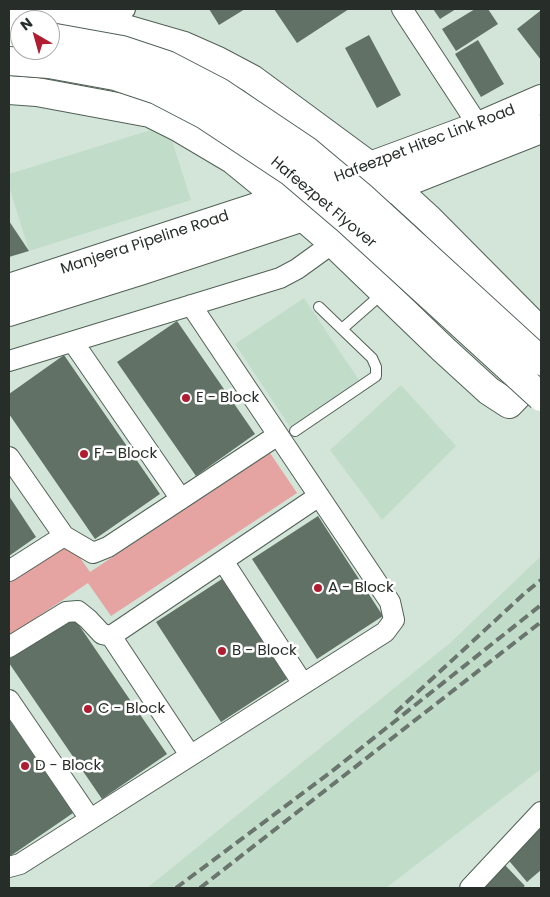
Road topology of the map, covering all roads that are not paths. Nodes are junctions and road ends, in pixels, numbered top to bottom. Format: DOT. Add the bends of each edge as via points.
graph roads {
  1 [pos="402,9"];
  2 [pos="9,14"];
  3 [pos="116,16"];
  4 [pos="60,40"];
  5 [pos="9,61"];
  6 [pos="9,90"];
  7 [pos="541,99"];
  8 [pos="481,125"];
  9 [pos="541,129"];
  10 [pos="370,166"];
  11 [pos="394,187"];
  12 [pos="281,199"];
  13 [pos="303,217"];
  14 [pos="333,243"];
  15 [pos="9,288"];
  16 [pos="384,292"];
  17 [pos="191,305"];
  18 [pos="319,307"];
  19 [pos="9,312"];
  20 [pos="342,329"];
  21 [pos="541,332"];
  22 [pos="73,342"];
  23 [pos="541,361"];
  24 [pos="9,362"];
  25 [pos="541,371"];
  26 [pos="541,397"];
  27 [pos="286,433"];
  28 [pos="9,457"];
  29 [pos="319,496"];
  30 [pos="181,499"];
  31 [pos="64,536"];
  32 [pos="223,561"];
  33 [pos="9,572"];
  34 [pos="111,636"];
  35 [pos="9,647"];
  36 [pos="303,684"];
  37 [pos="9,700"];
  38 [pos="190,755"];
  39 [pos="541,812"];
  40 [pos="90,820"];
  41 [pos="9,867"];
  42 [pos="470,888"];
  1 -- 8 [label="street"];
  2 -- 3 [label="main road"];
  3 -- 10 [label="main road" via="252,79"];
  4 -- 23 [label="main road, Hafeezpet Flyover, bridge" via="122,50 167,65 219,92 307,151 335,174"];
  5 -- 26 [label="main road, Hafeezpet Flyover, bridge" via="49,64 116,76 156,90 205,115 291,172"];
  6 -- 12 [label="main road" via="37,92 150,113 232,159"];
  7 -- 8 [label="main road, Hafeezpet Hitec Link Road"];
  8 -- 10 [label="main road, Hafeezpet Hitec Link Road"];
  9 -- 11 [label="main road, Manjeera Pipeline Road"];
  10 -- 12 [label="main road, Hafeezpet Hitec Link Road"];
  11 -- 13 [label="main road, Manjeera Pipeline Road"];
  11 -- 21 [label="main road"];
  12 -- 13 [label="main road"];
  12 -- 15 [label="main road, Manjeera Pipeline Road"];
  13 -- 14 [label="main road"];
  13 -- 19 [label="main road, Manjeera Pipeline Road"];
  14 -- 16 [label="main road"];
  14 -- 17 [label="street" via="280,278"];
  16 -- 20 [label="lane"];
  16 -- 25 [label="main road" via="483,385 509,404"];
  17 -- 22 [label="street"];
  17 -- 27 [label="street"];
  18 -- 20 [label="lane"];
  20 -- 27 [label="lane" via="372,358 376,376"];
  22 -- 24 [label="street"];
  22 -- 30 [label="street"];
  27 -- 29 [label="street"];
  27 -- 30 [label="street"];
  28 -- 31 [label="street"];
  29 -- 32 [label="street"];
  29 -- 36 [label="street" via="390,602 394,620 385,632"];
  30 -- 31 [label="street" via="108,547 93,553"];
  31 -- 33 [label="street"];
  32 -- 34 [label="street"];
  32 -- 36 [label="street"];
  34 -- 35 [label="street" via="102,634 78,611 66,612"];
  34 -- 38 [label="street"];
  36 -- 38 [label="street"];
  37 -- 40 [label="street"];
  38 -- 40 [label="street"];
  39 -- 42 [label="street"];
  40 -- 41 [label="street" via="20,864"];
}
